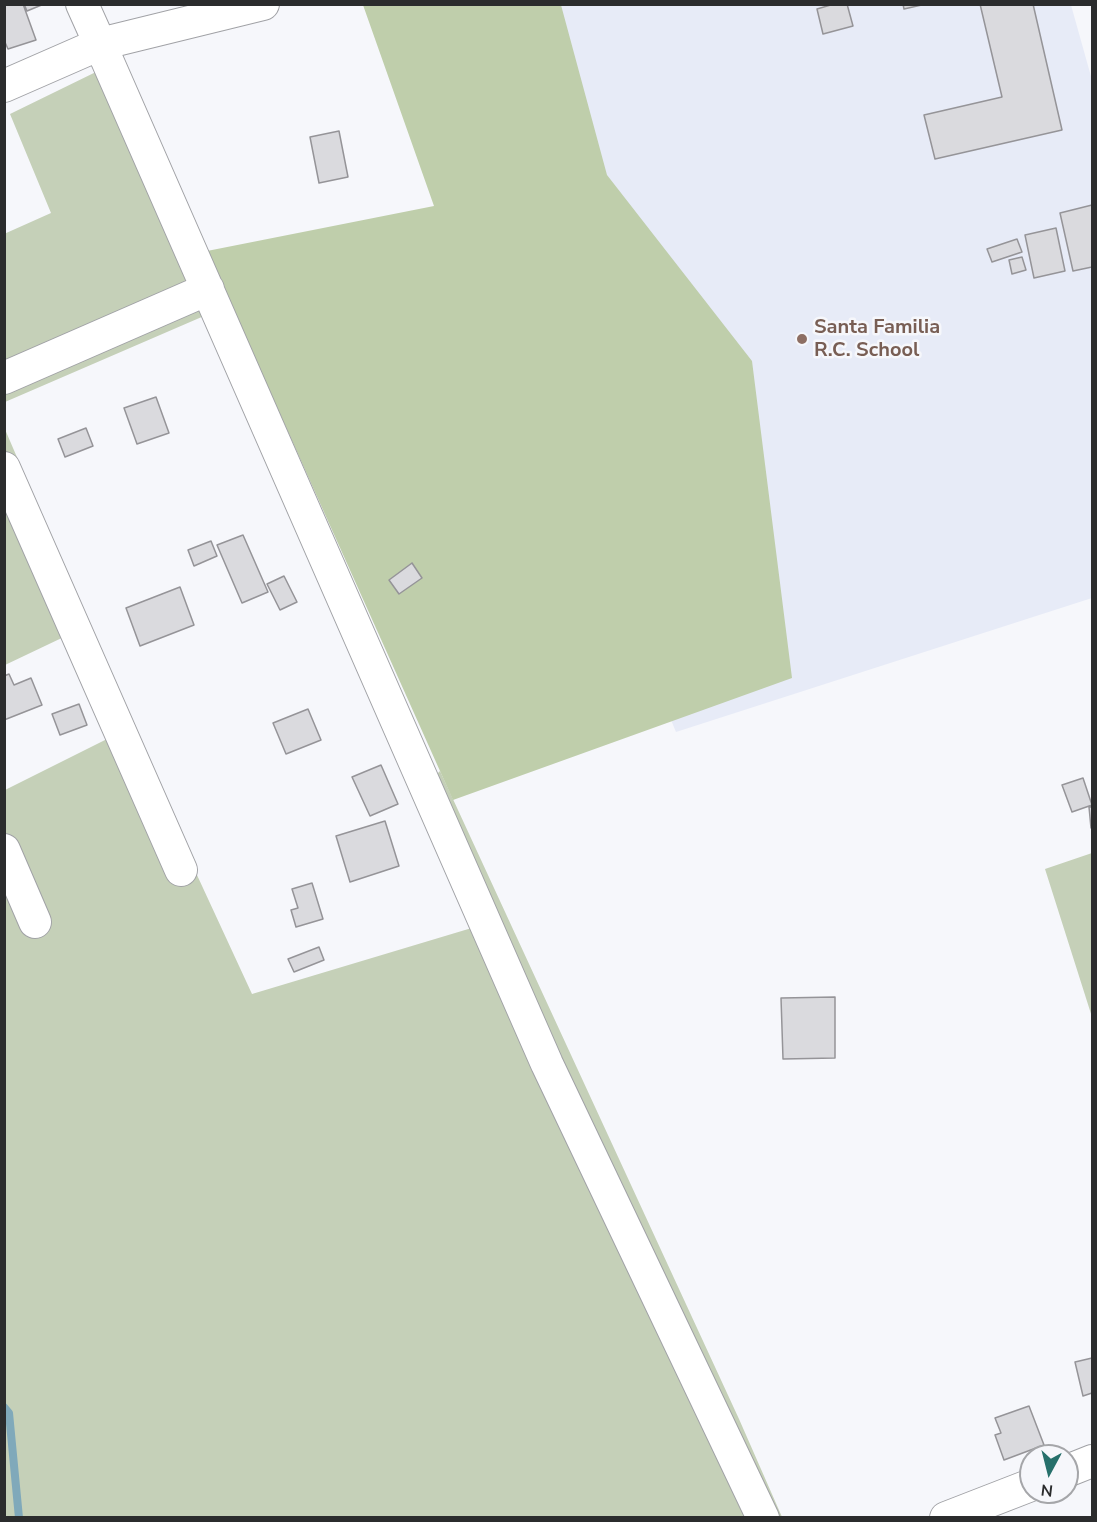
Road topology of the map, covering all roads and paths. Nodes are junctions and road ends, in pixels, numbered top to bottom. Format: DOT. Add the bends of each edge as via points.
graph roads {
  1 [pos="82,4"];
  2 [pos="263,4"];
  3 [pos="100,44"];
  4 [pos="4,86"];
  5 [pos="208,289"];
  6 [pos="4,378"];
  7 [pos="4,468"];
  8 [pos="4,850"];
  9 [pos="181,870"];
  10 [pos="35,922"];
  11 [pos="1019,1490"];
  12 [pos="763,1518"];
  13 [pos="946,1518"];
  1 -- 3 [label="street"];
  2 -- 3 [label="street"];
  3 -- 4 [label="street"];
  3 -- 5 [label="street"];
  5 -- 6 [label="street"];
  5 -- 12 [label="street" via="547,1064"];
  7 -- 9 [label="street"];
  8 -- 10 [label="street"];
  11 -- 13 [label="street"];
}
